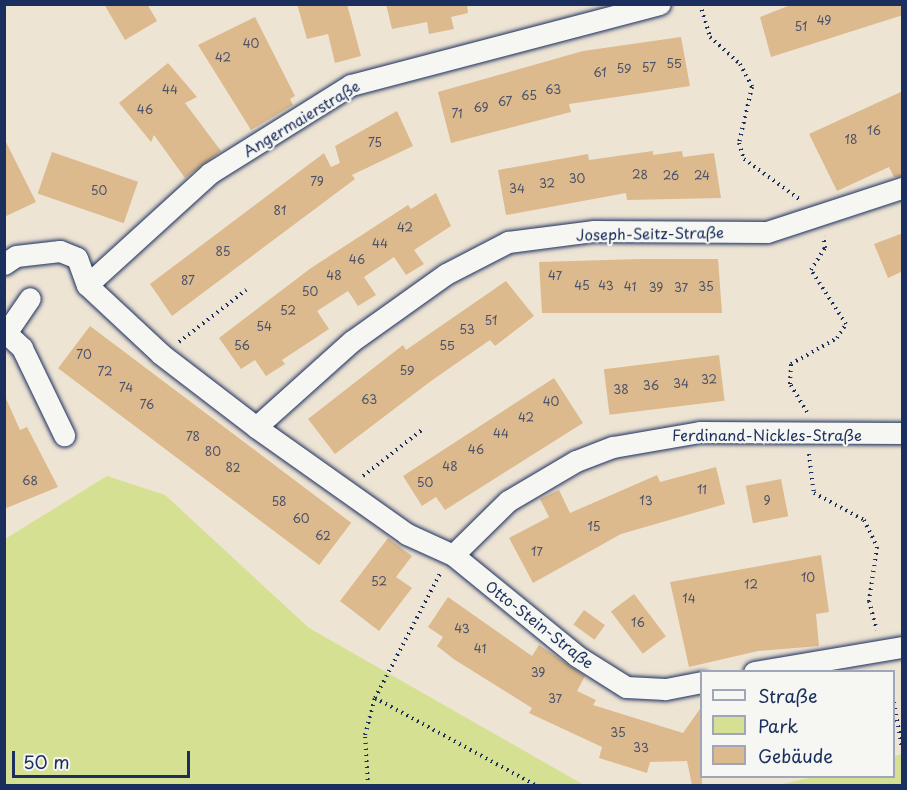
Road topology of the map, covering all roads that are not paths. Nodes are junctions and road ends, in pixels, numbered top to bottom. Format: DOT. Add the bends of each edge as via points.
graph roads {
  1 [pos="660,4"];
  2 [pos="903,188"];
  3 [pos="4,264"];
  4 [pos="87,285"];
  5 [pos="30,298"];
  6 [pos="5,332"];
  7 [pos="256,427"];
  8 [pos="903,433"];
  9 [pos="64,435"];
  10 [pos="453,555"];
  11 [pos="903,647"];
  12 [pos="767,670"];
  13 [pos="700,682"];
  1 -- 4 [label="street, Angermaierstraße" via="351,85 210,173"];
  2 -- 7 [label="street, Joseph-Seitz-Straße" via="767,232 594,231 508,242 446,274 352,342"];
  3 -- 4 [label="street" via="16,256 60,251 77,258"];
  4 -- 7 [label="street" via="161,354"];
  5 -- 6 [label="street"];
  6 -- 9 [label="street" via="22,348"];
  7 -- 10 [label="street" via="407,534"];
  8 -- 10 [label="street, Ferdinand-Nickles-Straße" via="811,423 700,432 613,447 576,461 508,501"];
  10 -- 13 [label="street, Otto-Stein-Straße" via="577,656 626,687 665,689"];
  11 -- 12 [label="street"];
}
